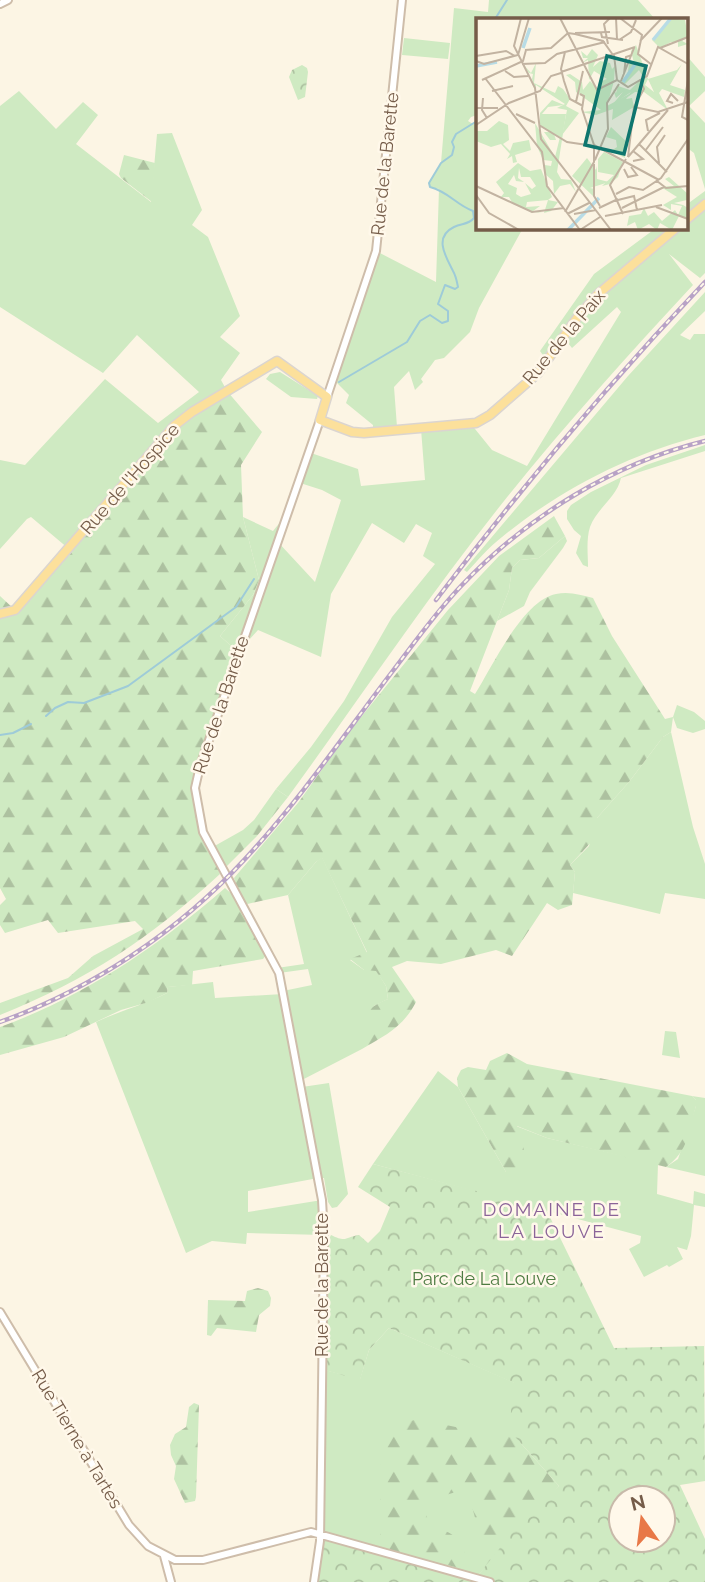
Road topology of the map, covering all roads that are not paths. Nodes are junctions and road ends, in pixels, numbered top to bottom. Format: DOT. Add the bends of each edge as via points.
graph roads {
  1 [pos="8,0"];
  2 [pos="402,0"];
  3 [pos="0,4"];
  4 [pos="705,204"];
  5 [pos="688,218"];
  6 [pos="675,229"];
  7 [pos="327,397"];
  8 [pos="320,419"];
  9 [pos="0,614"];
  10 [pos="0,1312"];
  11 [pos="320,1535"];
  12 [pos="164,1556"];
  13 [pos="171,1582"];
  14 [pos="314,1582"];
  15 [pos="490,1582"];
  1 -- 3 [label="street"];
  2 -- 7 [label="street, Rue de la Barette" via="376,251"];
  4 -- 5 [label="main road"];
  6 -- 8 [label="main road, Rue de la Paix" via="597,295 538,373 483,419 460,426 364,433"];
  7 -- 8 [label="main road, Rue de la Barette"];
  7 -- 9 [label="main road, Rue de l'Hospice" via="277,361 192,412 174,426 15,610"];
  8 -- 11 [label="street, Rue de la Barette" via="195,788 207,842 279,973 322,1200"];
  10 -- 12 [label="street, Rue Tierne à Tartes" via="128,1525 141,1541"];
  11 -- 12 [label="street" via="305,1533 203,1560"];
  11 -- 14 [label="street, Rue de la Barette"];
  11 -- 15 [label="street"];
  12 -- 13 [label="street"];
}
